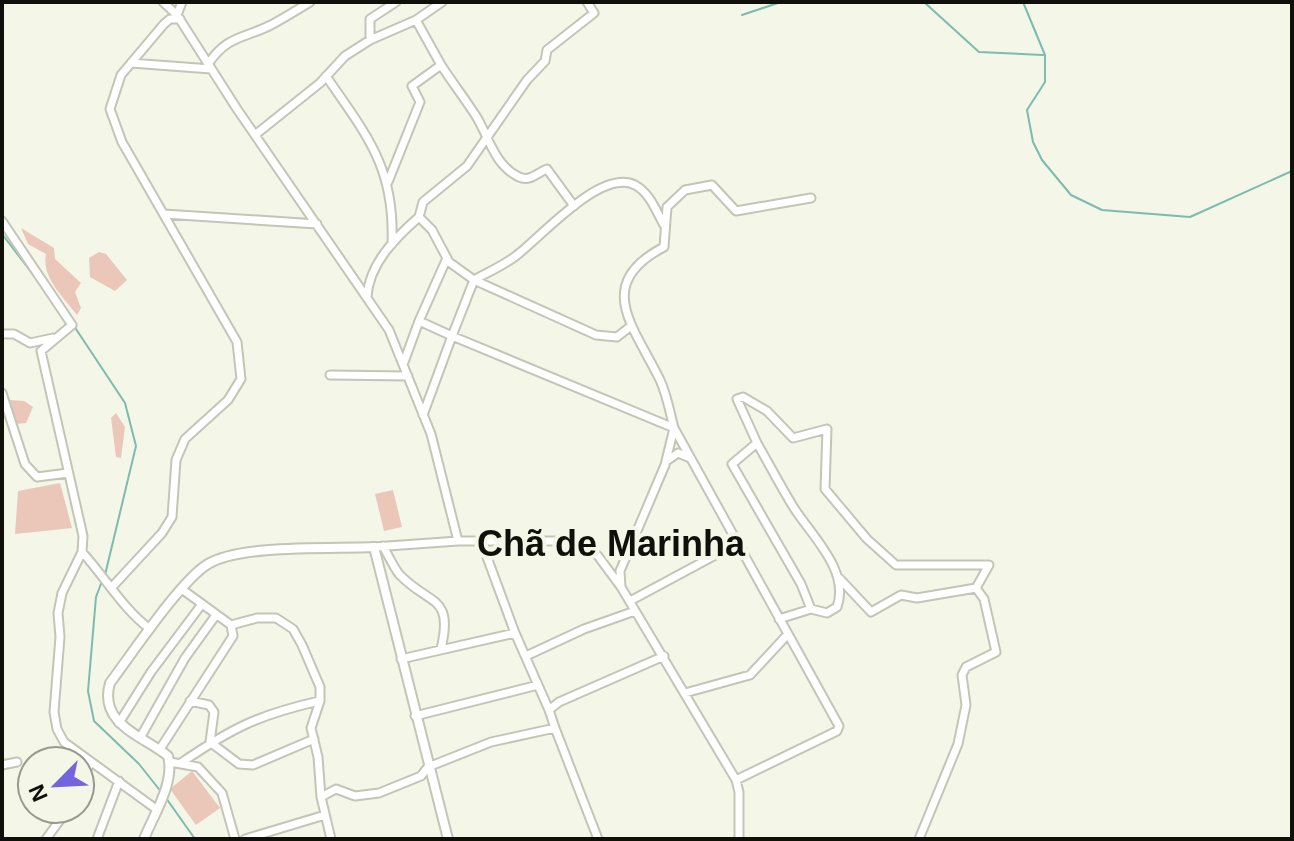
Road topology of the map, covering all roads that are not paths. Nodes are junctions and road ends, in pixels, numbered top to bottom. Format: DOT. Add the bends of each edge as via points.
graph roads {
  1 [pos="182,2"];
  2 [pos="310,2"];
  3 [pos="396,2"];
  4 [pos="442,2"];
  5 [pos="587,2"];
  6 [pos="166,4"];
  7 [pos="179,17"];
  8 [pos="416,20"];
  9 [pos="164,24"];
  10 [pos="370,40"];
  11 [pos="131,63"];
  12 [pos="441,65"];
  13 [pos="210,67"];
  14 [pos="326,76"];
  15 [pos="255,135"];
  16 [pos="486,140"];
  17 [pos="388,182"];
  18 [pos="811,198"];
  19 [pos="574,206"];
  20 [pos="164,214"];
  21 [pos="419,217"];
  22 [pos="2,221"];
  23 [pos="317,224"];
  24 [pos="664,225"];
  25 [pos="392,244"];
  26 [pos="447,258"];
  27 [pos="474,280"];
  28 [pos="367,299"];
  29 [pos="419,321"];
  30 [pos="631,326"];
  31 [pos="2,327"];
  32 [pos="62,333"];
  33 [pos="2,334"];
  34 [pos="14,334"];
  35 [pos="452,336"];
  36 [pos="404,362"];
  37 [pos="330,375"];
  38 [pos="408,376"];
  39 [pos="2,393"];
  40 [pos="423,415"];
  41 [pos="674,428"];
  42 [pos="757,443"];
  43 [pos="690,458"];
  44 [pos="665,465"];
  45 [pos="68,473"];
  46 [pos="458,541"];
  47 [pos="481,541"];
  48 [pos="736,544"];
  49 [pos="378,546"];
  50 [pos="82,552"];
  51 [pos="835,573"];
  52 [pos="113,586"];
  53 [pos="621,587"];
  54 [pos="976,588"];
  55 [pos="183,590"];
  56 [pos="630,601"];
  57 [pos="202,604"];
  58 [pos="811,609"];
  59 [pos="635,611"];
  60 [pos="216,615"];
  61 [pos="779,619"];
  62 [pos="231,625"];
  63 [pos="150,629"];
  64 [pos="515,633"];
  65 [pos="788,634"];
  66 [pos="441,649"];
  67 [pos="526,656"];
  68 [pos="664,656"];
  69 [pos="401,659"];
  70 [pos="538,685"];
  71 [pos="685,693"];
  72 [pos="190,701"];
  73 [pos="320,701"];
  74 [pos="549,710"];
  75 [pos="415,716"];
  76 [pos="119,723"];
  77 [pos="555,728"];
  78 [pos="140,738"];
  79 [pos="314,739"];
  80 [pos="210,742"];
  81 [pos="68,745"];
  82 [pos="160,749"];
  83 [pos="170,762"];
  84 [pos="181,763"];
  85 [pos="96,765"];
  86 [pos="428,767"];
  87 [pos="736,780"];
  88 [pos="119,781"];
  89 [pos="321,797"];
  90 [pos="157,807"];
  91 [pos="325,815"];
  92 [pos="97,839"];
  93 [pos="144,839"];
  94 [pos="235,839"];
  95 [pos="245,839"];
  96 [pos="331,839"];
  97 [pos="448,839"];
  98 [pos="598,839"];
  99 [pos="739,839"];
  100 [pos="919,839"];
  1 -- 7 [label="street"];
  2 -- 13 [label="street" via="219,48"];
  3 -- 10 [label="street" via="370,19"];
  4 -- 8 [label="street"];
  5 -- 16 [label="street" via="594,13 547,50 545,61"];
  6 -- 7 [label="street"];
  6 -- 9 [label="street"];
  7 -- 9 [label="street"];
  7 -- 13 [label="street"];
  8 -- 10 [label="street"];
  8 -- 12 [label="street"];
  9 -- 11 [label="street"];
  10 -- 14 [label="street"];
  11 -- 13 [label="street"];
  11 -- 20 [label="street" via="121,75 110,109 122,142"];
  12 -- 16 [label="street" via="479,120"];
  12 -- 17 [label="street" via="412,86 420,102"];
  13 -- 15 [label="street"];
  14 -- 15 [label="street"];
  14 -- 17 [label="street" via="377,151"];
  15 -- 23 [label="street"];
  16 -- 19 [label="street" via="520,178 547,169"];
  16 -- 21 [label="street" via="467,166 423,202"];
  17 -- 25 [label="street"];
  18 -- 24 [label="street" via="736,211 712,185 685,190 667,207"];
  19 -- 24 [label="street" via="617,182 633,184 647,194"];
  19 -- 27 [label="street" via="517,256"];
  20 -- 23 [label="street"];
  20 -- 52 [label="street" via="237,342 241,379 228,400 185,439 176,460 172,517"];
  21 -- 25 [label="street"];
  21 -- 26 [label="street"];
  22 -- 32 [label="street" via="69,317 72,325"];
  23 -- 28 [label="street"];
  24 -- 30 [label="street" via="664,247 642,258 625,279 625,315"];
  25 -- 28 [label="street" via="368,279"];
  26 -- 27 [label="street"];
  26 -- 29 [label="street"];
  27 -- 30 [label="street" via="596,335 617,337"];
  27 -- 35 [label="street"];
  28 -- 36 [label="street"];
  29 -- 35 [label="street"];
  29 -- 36 [label="street"];
  30 -- 41 [label="street" via="662,383"];
  31 -- 34 [label="street"];
  32 -- 34 [label="street" via="30,343"];
  32 -- 45 [label="street" via="41,351"];
  33 -- 34 [label="street"];
  35 -- 40 [label="street"];
  35 -- 41 [label="street"];
  36 -- 38 [label="street"];
  37 -- 38 [label="street"];
  38 -- 40 [label="street"];
  39 -- 45 [label="street" via="25,464 37,477"];
  40 -- 46 [label="street"];
  41 -- 43 [label="street"];
  41 -- 44 [label="street"];
  42 -- 51 [label="street" via="795,509 821,540"];
  42 -- 54 [label="street" via="737,399 743,397 767,411 793,438 827,429 825,489 867,539 896,565 989,565"];
  42 -- 58 [label="street" via="732,464"];
  43 -- 44 [label="street" via="678,453"];
  43 -- 48 [label="street"];
  44 -- 53 [label="street" via="624,557"];
  45 -- 50 [label="street"];
  46 -- 47 [label="street"];
  46 -- 49 [label="street"];
  47 -- 53 [label="street" via="577,544 598,556"];
  47 -- 64 [label="street"];
  48 -- 56 [label="street"];
  48 -- 61 [label="street"];
  49 -- 55 [label="street" via="231,556 207,564"];
  49 -- 66 [label="street" via="399,573 445,611"];
  49 -- 69 [label="street"];
  50 -- 52 [label="street"];
  50 -- 81 [label="street" via="58,613 54,712"];
  51 -- 54 [label="street" via="871,612 901,595 917,598"];
  51 -- 58 [label="street" via="837,607 827,613"];
  52 -- 63 [label="street" via="134,617"];
  53 -- 56 [label="street"];
  54 -- 100 [label="street" via="984,599 996,652 966,667 962,675 966,705 958,744"];
  55 -- 57 [label="street"];
  55 -- 63 [label="street"];
  56 -- 59 [label="street"];
  57 -- 60 [label="street"];
  57 -- 76 [label="street"];
  58 -- 61 [label="street"];
  59 -- 67 [label="street"];
  59 -- 68 [label="street"];
  60 -- 62 [label="street"];
  60 -- 78 [label="street"];
  61 -- 65 [label="street"];
  62 -- 72 [label="street" via="233,636"];
  62 -- 73 [label="street" via="276,618 293,629 320,687"];
  63 -- 76 [label="street" via="110,683 108,703"];
  64 -- 66 [label="street"];
  64 -- 67 [label="street"];
  65 -- 71 [label="street" via="750,675"];
  65 -- 87 [label="street" via="839,726"];
  66 -- 69 [label="street"];
  67 -- 70 [label="street"];
  68 -- 71 [label="street"];
  68 -- 74 [label="street"];
  69 -- 75 [label="street"];
  70 -- 74 [label="street"];
  70 -- 75 [label="street"];
  71 -- 87 [label="street"];
  72 -- 80 [label="street" via="200,701 214,712"];
  72 -- 82 [label="street"];
  73 -- 79 [label="street" via="311,728"];
  73 -- 80 [label="street" via="263,715"];
  74 -- 77 [label="street"];
  75 -- 86 [label="street"];
  76 -- 78 [label="street"];
  77 -- 86 [label="street" via="491,742"];
  77 -- 98 [label="street"];
  78 -- 82 [label="street"];
  79 -- 80 [label="street" via="253,765 239,764"];
  79 -- 89 [label="street"];
  80 -- 84 [label="street"];
  82 -- 83 [label="street"];
  83 -- 84 [label="street"];
  83 -- 90 [label="street" via="170,779"];
  84 -- 94 [label="street" via="198,767 222,793"];
  85 -- 88 [label="street"];
  86 -- 89 [label="street" via="421,776 379,793 355,796 336,789"];
  86 -- 97 [label="street"];
  87 -- 99 [label="street"];
  88 -- 90 [label="street"];
  88 -- 92 [label="street"];
  89 -- 91 [label="street"];
  90 -- 93 [label="street"];
  91 -- 95 [label="street"];
  91 -- 96 [label="street"];
}
